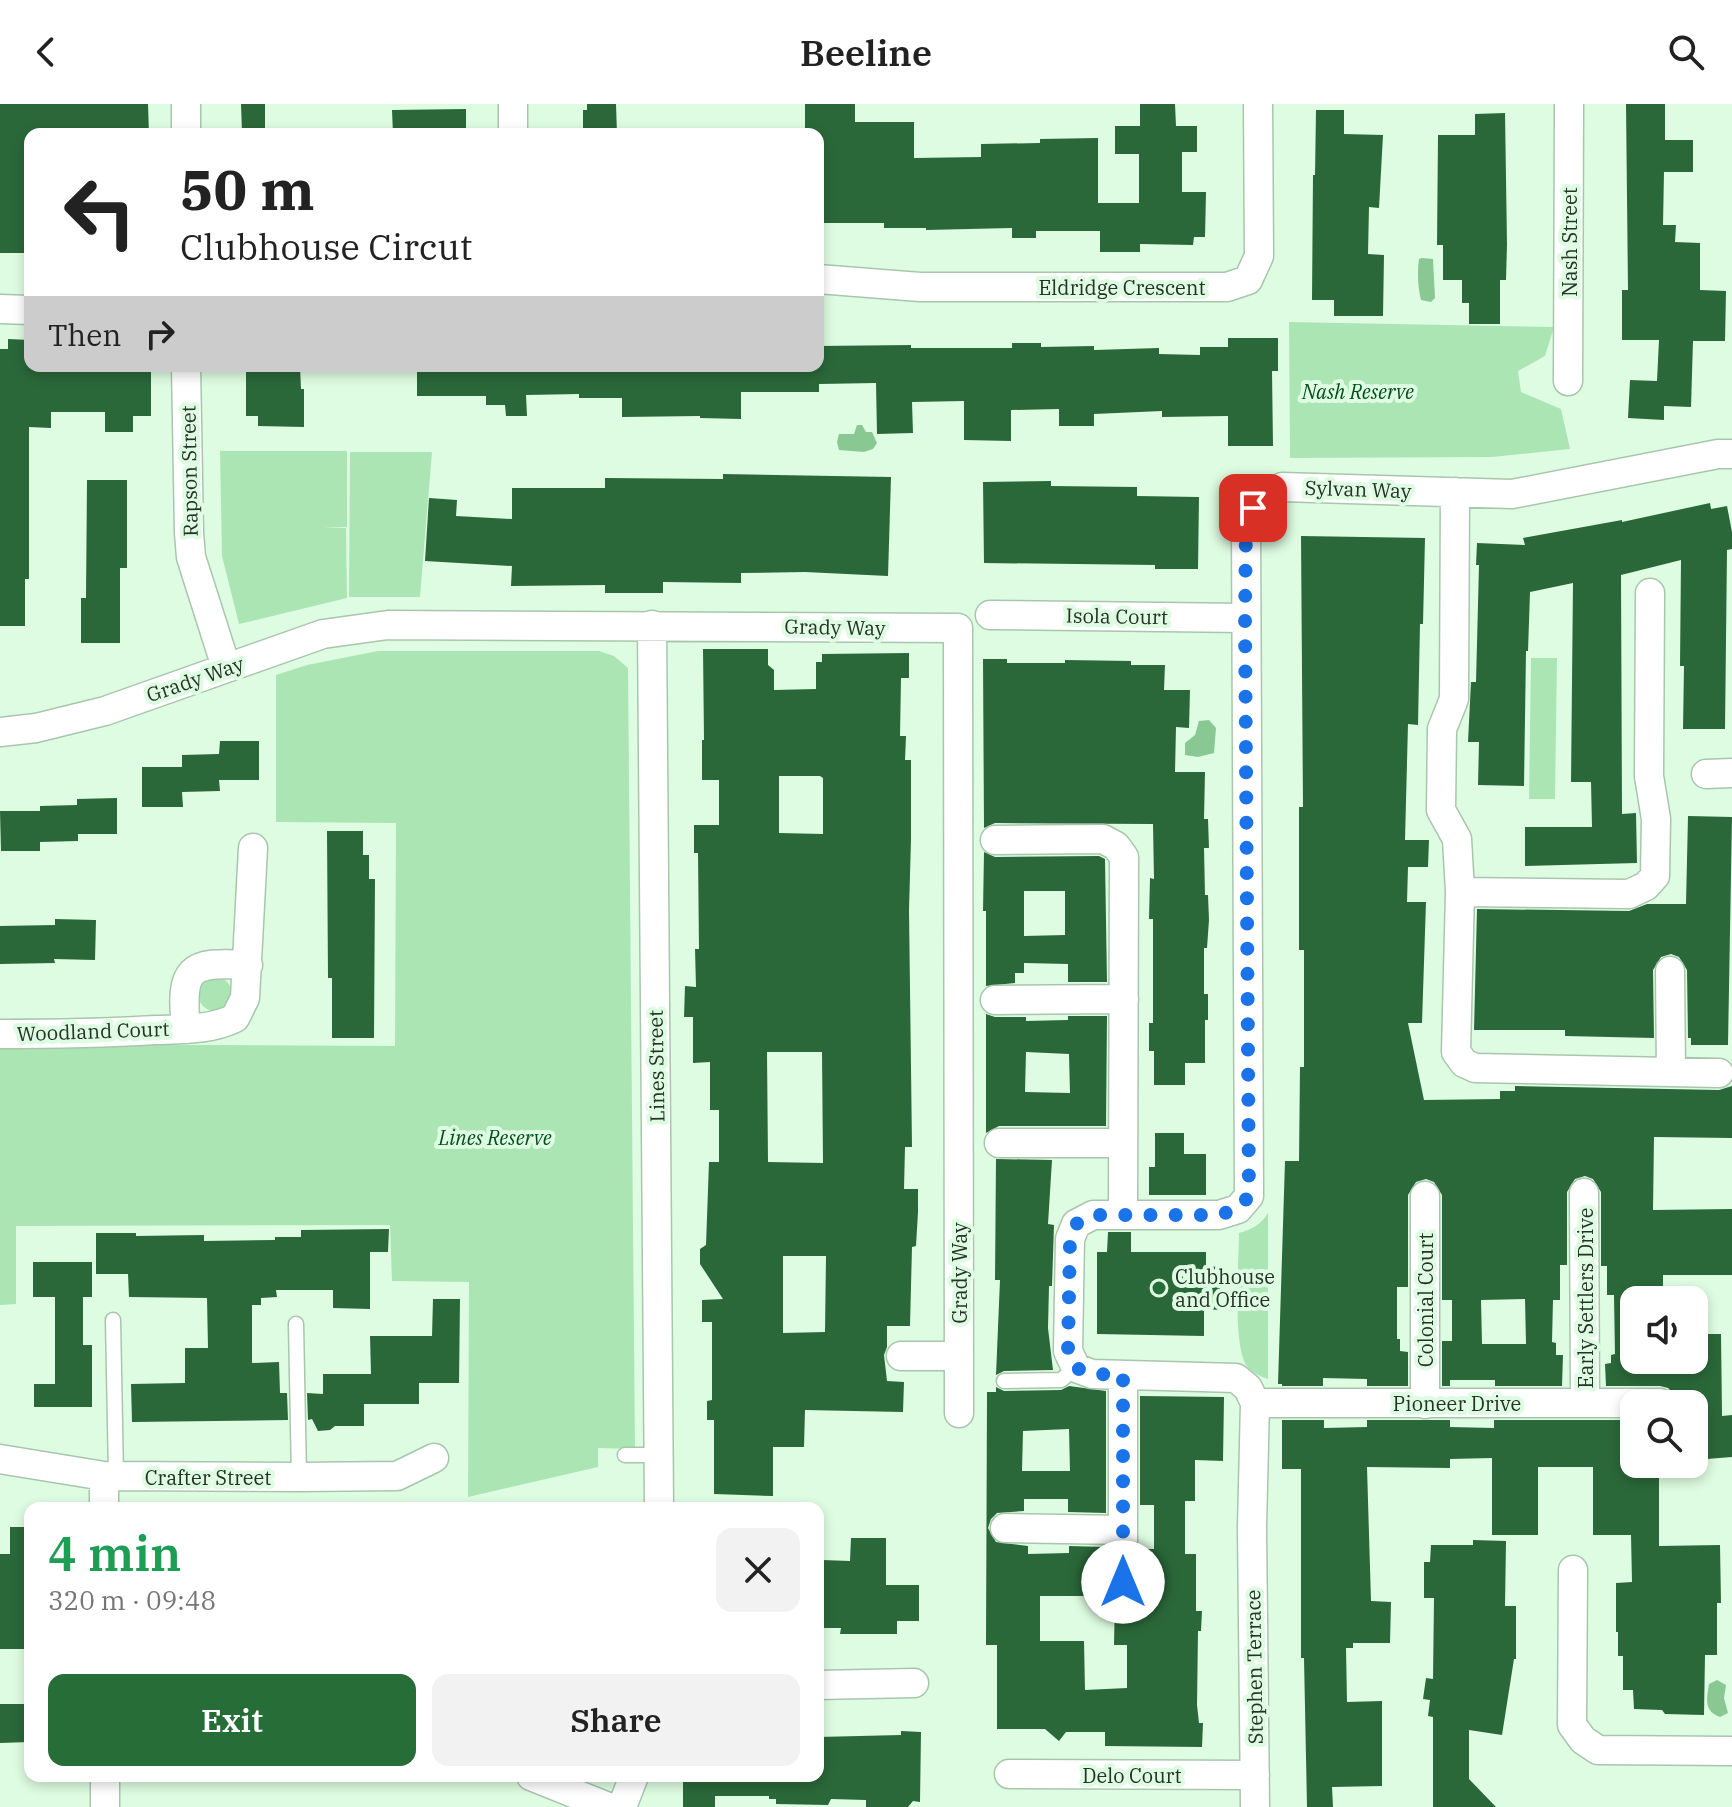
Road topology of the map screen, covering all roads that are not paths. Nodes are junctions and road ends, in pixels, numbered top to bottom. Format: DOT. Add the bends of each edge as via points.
graph roads {
  1 [pos="186,104"];
  2 [pos="513,104"];
  3 [pos="1258,104"];
  4 [pos="1569,104"];
  5 [pos="186,128"];
  6 [pos="513,128"];
  7 [pos="824,279"];
  8 [pos="0,309"];
  9 [pos="24,310"];
  10 [pos="186,372"];
  11 [pos="1568,381"];
  12 [pos="1732,454"];
  13 [pos="1455,492"];
  14 [pos="1650,593"];
  15 [pos="990,615"];
  16 [pos="1245,618"];
  17 [pos="652,625"];
  18 [pos="226,667"];
  19 [pos="0,732"];
  20 [pos="995,840"];
  21 [pos="253,848"];
  22 [pos="1460,892"];
  23 [pos="248,965"];
  24 [pos="1670,971"];
  25 [pos="1124,999"];
  26 [pos="995,1000"];
  27 [pos="186,1029"];
  28 [pos="0,1034"];
  29 [pos="1671,1072"];
  30 [pos="1719,1073"];
  31 [pos="999,1143"];
  32 [pos="1122,1143"];
  33 [pos="1584,1193"];
  34 [pos="1425,1196"];
  35 [pos="1123,1213"];
  36 [pos="113,1320"];
  37 [pos="296,1324"];
  38 [pos="901,1356"];
  39 [pos="959,1356"];
  40 [pos="1076,1368"];
  41 [pos="1123,1375"];
  42 [pos="1004,1381"];
  43 [pos="1585,1402"];
  44 [pos="1620,1402"];
  45 [pos="1255,1403"];
  46 [pos="1425,1404"];
  47 [pos="959,1413"];
  48 [pos="625,1455"];
  49 [pos="660,1455"];
  50 [pos="434,1458"];
  51 [pos="0,1459"];
  52 [pos="110,1476"];
  53 [pos="299,1477"];
  54 [pos="105,1502"];
  55 [pos="659,1502"];
  56 [pos="1005,1528"];
  57 [pos="1123,1530"];
  58 [pos="1573,1570"];
  59 [pos="1123,1582"];
  60 [pos="914,1683"];
  61 [pos="824,1685"];
  62 [pos="1732,1751"];
  63 [pos="1009,1774"];
  64 [pos="1255,1775"];
  65 [pos="105,1782"];
  66 [pos="546,1782"];
  67 [pos="632,1782"];
  68 [pos="105,1807"];
  69 [pos="608,1807"];
  70 [pos="622,1807"];
  71 [pos="1255,1807"];
  1 -- 5 [label="street"];
  2 -- 6 [label="street"];
  3 -- 7 [label="street, Eldridge Crescent" via="1259,256 1248,280 1227,287 920,287"];
  4 -- 11 [label="street, Nash Street"];
  8 -- 9 [label="street"];
  10 -- 18 [label="street, Rapson Street" via="191,557"];
  12 -- 13 [label="street, Sylvan Way" via="1512,494"];
  13 -- 16 [label="street, Sylvan Way" via="1282,487 1265,497 1246,523"];
  13 -- 22 [label="street" via="1454,699 1442,729 1441,810 1457,839"];
  14 -- 22 [label="street" via="1649,776 1656,819 1655,876 1629,894"];
  15 -- 16 [label="street, Isola Court"];
  16 -- 35 [label="street, Sylvan Way" via="1249,1196 1238,1209 1219,1215"];
  17 -- 18 [label="street, Grady Way" via="388,625 323,634"];
  17 -- 39 [label="street, Grady Way" via="958,628"];
  17 -- 49 [label="street, Lines Street"];
  18 -- 19 [label="street, Grady Way" via="105,711"];
  20 -- 25 [label="street" via="1103,839 1116,846 1124,857"];
  21 -- 23 [label="street, Woodland Court"];
  22 -- 29 [label="street" via="1456,1052 1464,1063 1475,1068"];
  23 -- 27 [label="street, Woodland Court" via="245,998 235,1018"];
  23 -- 27 [label="street, Woodland Court" via="211,963 187,978"];
  24 -- 29 [label="street"];
  25 -- 26 [label="street"];
  25 -- 32 [label="street"];
  27 -- 28 [label="street, Woodland Court"];
  29 -- 30 [label="street"];
  31 -- 32 [label="street"];
  32 -- 35 [label="street"];
  33 -- 43 [label="street, Early Settlers Drive"];
  34 -- 46 [label="street, Colonial Court"];
  35 -- 40 [label="street, Sylvan Way" via="1093,1215 1076,1224 1070,1239 1068,1351"];
  36 -- 52 [label="lane, Crafter Street"];
  37 -- 53 [label="lane, Crafter Street"];
  38 -- 39 [label="street"];
  39 -- 47 [label="street, Grady Way"];
  40 -- 41 [label="street"];
  40 -- 42 [label="lane" via="1061,1380"];
  41 -- 45 [label="street" via="1236,1378"];
  41 -- 57 [label="street"];
  43 -- 44 [label="street, Pioneer Drive"];
  43 -- 46 [label="street, Pioneer Drive"];
  45 -- 46 [label="street, Pioneer Drive"];
  45 -- 64 [label="street, Stephen Terrace"];
  48 -- 49 [label="lane"];
  49 -- 55 [label="street, Lines Street"];
  50 -- 53 [label="street, Crafter Street" via="397,1476"];
  51 -- 52 [label="street, Crafter Street"];
  52 -- 53 [label="street, Crafter Street"];
  52 -- 54 [label="street"];
  56 -- 57 [label="street"];
  57 -- 59 [label="street"];
  58 -- 62 [label="street" via="1572,1725 1583,1740 1598,1750"];
  60 -- 61 [label="street"];
  63 -- 64 [label="street, Delo Court"];
  64 -- 71 [label="street, Stephen Terrace"];
  65 -- 68 [label="street"];
  66 -- 69 [label="street"];
  67 -- 70 [label="street"];
}
